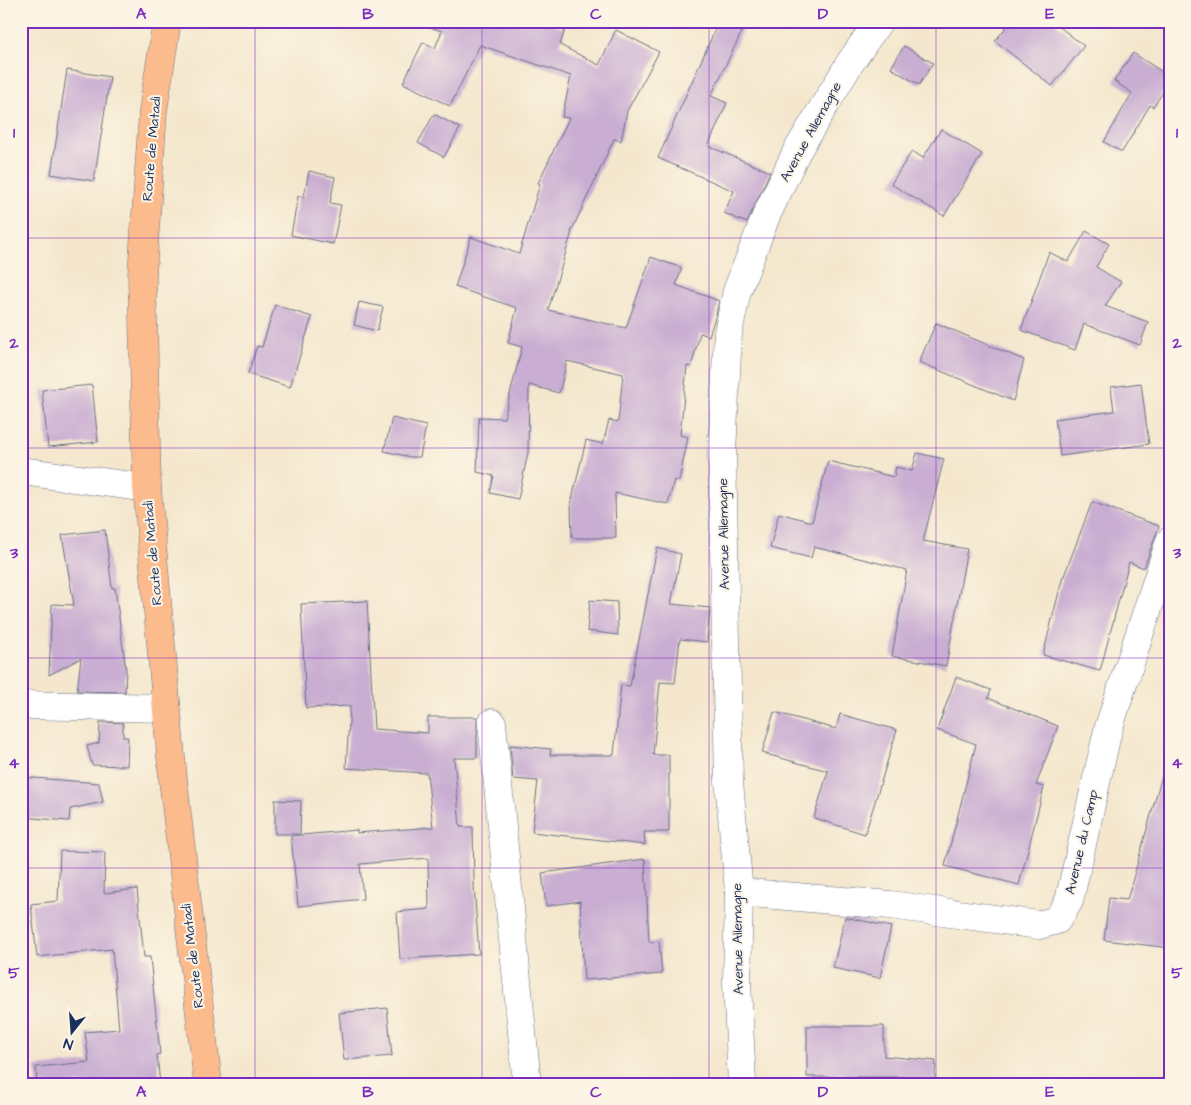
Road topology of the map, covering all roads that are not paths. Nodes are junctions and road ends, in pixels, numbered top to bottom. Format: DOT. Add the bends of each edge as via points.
graph roads {
  1 [pos="167,21"];
  2 [pos="879,21"];
  3 [pos="21,471"];
  4 [pos="147,488"];
  5 [pos="1170,541"];
  6 [pos="21,705"];
  7 [pos="166,708"];
  8 [pos="492,724"];
  9 [pos="738,892"];
  10 [pos="208,1084"];
  11 [pos="527,1084"];
  12 [pos="742,1084"];
  1 -- 4 [label="highway, Route de Matadi" via="153,111 142,275"];
  2 -- 9 [label="street, Avenue Allemagne" via="798,151 766,216 737,291 728,333 722,462 729,782"];
  3 -- 4 [label="street"];
  4 -- 7 [label="highway, Route de Matadi"];
  5 -- 9 [label="street, Avenue du Camp" via="1108,730 1069,901 1057,920 1039,925 890,905"];
  6 -- 7 [label="street"];
  7 -- 10 [label="highway, Route de Matadi"];
  8 -- 11 [label="street"];
  9 -- 12 [label="street, Avenue Allemagne"];
}
